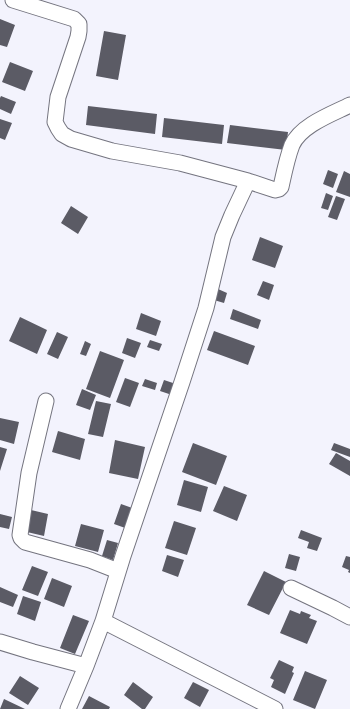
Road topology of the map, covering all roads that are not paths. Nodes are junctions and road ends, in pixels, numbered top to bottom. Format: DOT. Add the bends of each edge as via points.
graph roads {
  1 [pos="13,0"];
  2 [pos="350,105"];
  3 [pos="248,181"];
  4 [pos="46,402"];
  5 [pos="118,571"];
  6 [pos="291,588"];
  7 [pos="350,617"];
  8 [pos="103,621"];
  9 [pos="0,642"];
  10 [pos="86,666"];
  11 [pos="68,709"];
  12 [pos="275,709"];
  1 -- 3 [label="street" via="74,19 79,24 78,38 58,96 55,122 62,134 112,151 180,163"];
  2 -- 3 [label="street" via="301,132 293,144 279,189"];
  3 -- 5 [label="street" via="223,237 206,308"];
  4 -- 5 [label="street" via="29,473 21,538 25,542 90,560"];
  5 -- 8 [label="street"];
  6 -- 7 [label="street"];
  8 -- 10 [label="street"];
  8 -- 12 [label="street"];
  9 -- 10 [label="street"];
  10 -- 11 [label="street"];
}
